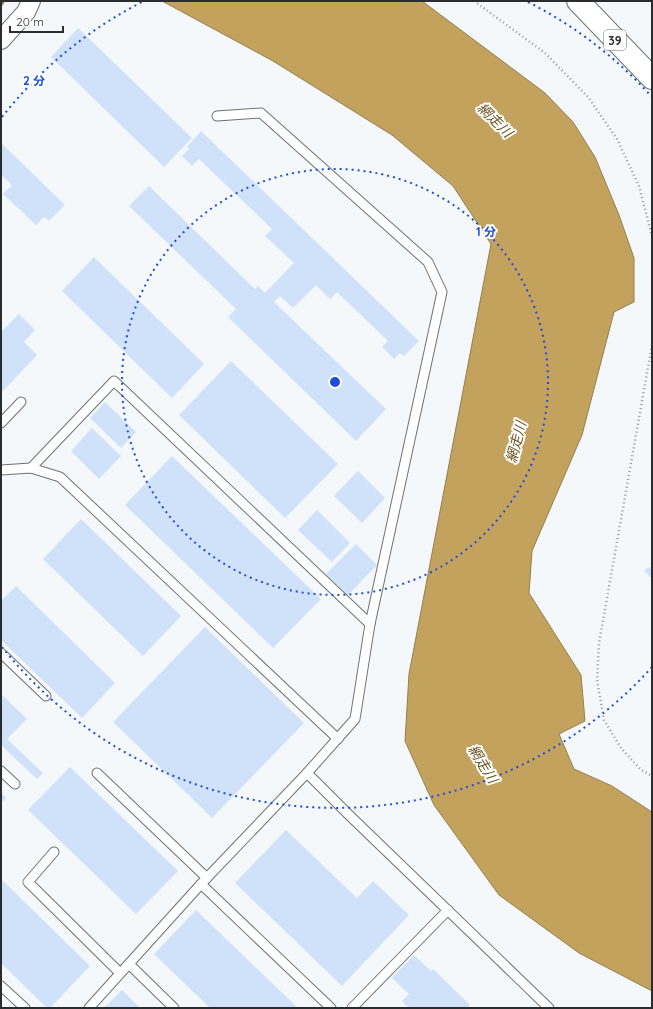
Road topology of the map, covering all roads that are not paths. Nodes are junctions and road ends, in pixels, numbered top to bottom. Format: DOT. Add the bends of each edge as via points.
graph roads {
  1 [pos="31,1"];
  2 [pos="578,1"];
  3 [pos="1,40"];
  4 [pos="652,78"];
  5 [pos="217,116"];
  6 [pos="21,402"];
  7 [pos="1,423"];
  8 [pos="31,468"];
  9 [pos="1,470"];
  10 [pos="370,624"];
  11 [pos="1,653"];
  12 [pos="46,696"];
  13 [pos="338,739"];
  14 [pos="1,771"];
  15 [pos="307,772"];
  16 [pos="97,773"];
  17 [pos="15,784"];
  18 [pos="54,852"];
  19 [pos="204,881"];
  20 [pos="448,910"];
  21 [pos="129,964"];
  22 [pos="120,973"];
  23 [pos="1,986"];
  24 [pos="25,1008"];
  25 [pos="89,1008"];
  26 [pos="174,1008"];
  27 [pos="331,1008"];
  28 [pos="352,1008"];
  29 [pos="549,1008"];
  1 -- 3 [label="street" via="26,12"];
  2 -- 4 [label="highway, 39"];
  5 -- 10 [label="lane" via="261,113 428,262 442,292"];
  6 -- 7 [label="lane"];
  8 -- 9 [label="lane"];
  8 -- 10 [label="lane" via="114,381"];
  8 -- 13 [label="lane" via="60,477"];
  10 -- 13 [label="lane" via="355,719"];
  11 -- 12 [label="lane"];
  13 -- 15 [label="lane"];
  14 -- 17 [label="lane"];
  15 -- 19 [label="lane"];
  15 -- 20 [label="lane"];
  16 -- 19 [label="lane"];
  18 -- 22 [label="lane" via="28,882"];
  19 -- 21 [label="lane"];
  19 -- 27 [label="lane"];
  20 -- 28 [label="lane"];
  20 -- 29 [label="lane"];
  21 -- 22 [label="lane"];
  21 -- 26 [label="lane"];
  22 -- 25 [label="lane"];
  23 -- 24 [label="lane"];
}
